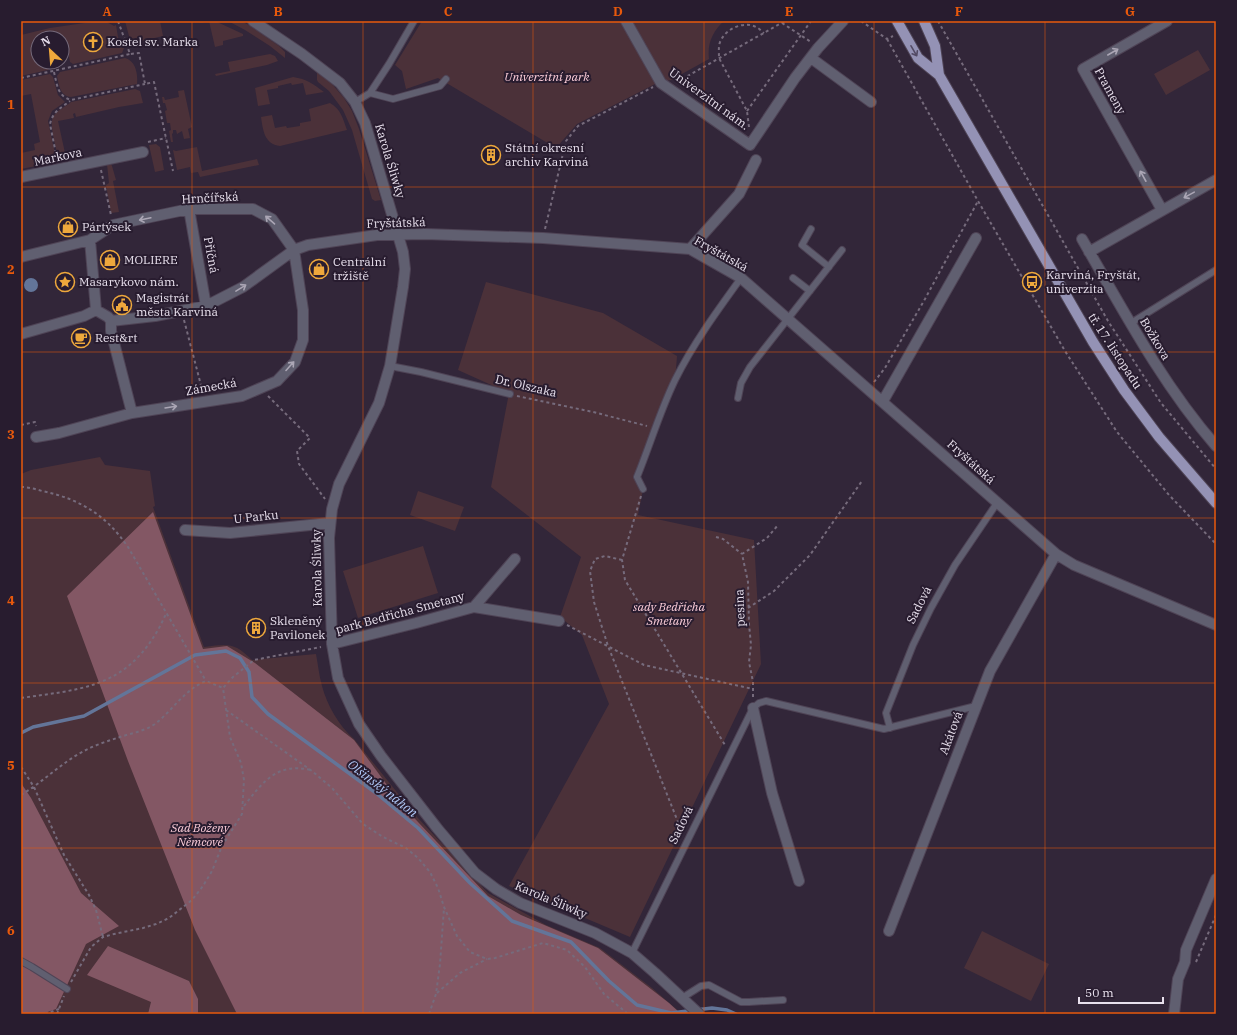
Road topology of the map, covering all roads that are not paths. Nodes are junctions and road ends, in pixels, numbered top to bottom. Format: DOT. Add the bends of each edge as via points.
graph roads {
  1 [pos="253,21"];
  2 [pos="414,21"];
  3 [pos="626,21"];
  4 [pos="843,21"];
  5 [pos="897,21"];
  6 [pos="924,21"];
  7 [pos="1167,21"];
  8 [pos="811,58"];
  9 [pos="939,75"];
  10 [pos="446,79"];
  11 [pos="370,93"];
  12 [pos="355,102"];
  13 [pos="871,102"];
  14 [pos="143,152"];
  15 [pos="756,160"];
  16 [pos="21,177"];
  17 [pos="1216,180"];
  18 [pos="189,210"];
  19 [pos="1162,210"];
  20 [pos="811,229"];
  21 [pos="399,235"];
  22 [pos="976,238"];
  23 [pos="1082,239"];
  24 [pos="90,240"];
  25 [pos="690,249"];
  26 [pos="294,250"];
  27 [pos="842,250"];
  28 [pos="1089,252"];
  29 [pos="21,257"];
  30 [pos="829,267"];
  31 [pos="1216,270"];
  32 [pos="741,278"];
  33 [pos="793,278"];
  34 [pos="810,291"];
  35 [pos="206,306"];
  36 [pos="96,310"];
  37 [pos="789,319"];
  38 [pos="111,321"];
  39 [pos="1131,323"];
  40 [pos="21,334"];
  41 [pos="390,366"];
  42 [pos="510,394"];
  43 [pos="738,398"];
  44 [pos="883,401"];
  45 [pos="132,413"];
  46 [pos="36,437"];
  47 [pos="1216,446"];
  48 [pos="644,489"];
  49 [pos="997,503"];
  50 [pos="1216,503"];
  51 [pos="330,523"];
  52 [pos="185,530"];
  53 [pos="1056,554"];
  54 [pos="515,559"];
  55 [pos="474,607"];
  56 [pos="559,621"];
  57 [pos="1216,625"];
  58 [pos="332,644"];
  59 [pos="976,706"];
  60 [pos="753,708"];
  61 [pos="890,728"];
  62 [pos="1216,879"];
  63 [pos="799,881"];
  64 [pos="890,931"];
  65 [pos="632,953"];
  66 [pos="21,961"];
  67 [pos="67,989"];
  68 [pos="682,998"];
  69 [pos="783,1000"];
  70 [pos="699,1014"];
  71 [pos="1174,1014"];
  1 -- 12 [label="street, Karola Śliwky" via="340,83"];
  2 -- 11 [label="lane"];
  3 -- 8 [label="street, Univerzitní nám." via="664,85 750,145"];
  4 -- 8 [label="street, Univerzitní nám."];
  5 -- 9 [label="main road, tř. 17. listopadu, one-way" via="918,58"];
  6 -- 9 [label="main road, tř. 17. listopadu" via="935,46"];
  19 -- 7 [label="street, Prameny, one-way" via="1083,69"];
  8 -- 13 [label="street"];
  9 -- 50 [label="main road, tř. 17. listopadu" via="1116,378 1159,437"];
  10 -- 11 [label="lane" via="440,86 393,98"];
  11 -- 12 [label="lane"];
  12 -- 21 [label="street, Karola Śliwky" via="365,123"];
  14 -- 16 [label="street, Markova"];
  15 -- 25 [label="street" via="739,194"];
  17 -- 19 [label="street, one-way"];
  18 -- 24 [label="street, Hrnčířská, one-way" via="113,225"];
  26 -- 18 [label="street, Hrnčířská, one-way" via="272,219 253,209"];
  18 -- 35 [label="street, Příčná"];
  19 -- 28 [label="street"];
  20 -- 30 [label="lane" via="802,245"];
  21 -- 25 [label="street, Fryštátská" via="543,238"];
  21 -- 26 [label="street, Fryštátská" via="354,238 308,245"];
  21 -- 41 [label="street, Karola Śliwky" via="404,268"];
  22 -- 44 [label="street"];
  23 -- 28 [label="street, Božkova"];
  24 -- 29 [label="street"];
  24 -- 36 [label="street"];
  25 -- 32 [label="street, Fryštátská"];
  35 -- 26 [label="street, Fryštátská, one-way" via="243,287"];
  45 -- 26 [label="street, Zámecká, one-way" via="242,396 277,381 295,362 303,340 303,310"];
  27 -- 30 [label="lane"];
  28 -- 39 [label="street, Božkova"];
  30 -- 34 [label="lane"];
  31 -- 39 [label="lane"];
  32 -- 37 [label="street, Fryštátská"];
  32 -- 48 [label="lane" via="713,316 675,381 637,477"];
  33 -- 34 [label="lane"];
  34 -- 37 [label="lane"];
  35 -- 38 [label="street, Fryštátská"];
  36 -- 38 [label="street"];
  36 -- 40 [label="street" via="84,316"];
  37 -- 43 [label="lane" via="750,367 741,383"];
  37 -- 44 [label="street, Fryštátská"];
  38 -- 45 [label="street" via="111,331"];
  39 -- 47 [label="street, Božkova" via="1164,378"];
  41 -- 42 [label="lane, Dr. Olszaka"];
  41 -- 51 [label="street, Karola Śliwky" via="379,402 339,484"];
  44 -- 49 [label="street, Fryštátská"];
  45 -- 46 [label="street, Zámecká"];
  49 -- 53 [label="street, Fryštátská"];
  49 -- 61 [label="lane, Sadová" via="955,565 913,645 886,713"];
  51 -- 52 [label="street, U Parku" via="230,533"];
  51 -- 58 [label="street, Karola Śliwky"];
  53 -- 57 [label="street, Fryštátská" via="1074,565"];
  53 -- 59 [label="street, Akátová" via="1050,560 990,671"];
  54 -- 55 [label="street, park Bedřicha Smetany"];
  55 -- 56 [label="street, park Bedřicha Smetany"];
  55 -- 58 [label="street, park Bedřicha Smetany"];
  58 -- 65 [label="street, Karola Śliwky" via="338,678 359,724 437,828 475,873 520,903 596,933"];
  59 -- 61 [label="lane"];
  59 -- 64 [label="street, Akátová"];
  60 -- 61 [label="lane" via="766,701 884,729"];
  60 -- 63 [label="street" via="772,792"];
  60 -- 65 [label="lane, Sadová"];
  62 -- 71 [label="street" via="1186,950 1185,962 1178,979"];
  65 -- 68 [label="street, Karola Śliwky"];
  66 -- 67 [label="lane"];
  68 -- 69 [label="lane" via="701,986 709,985 741,1002"];
  68 -- 70 [label="street, Karola Śliwky"];
}
